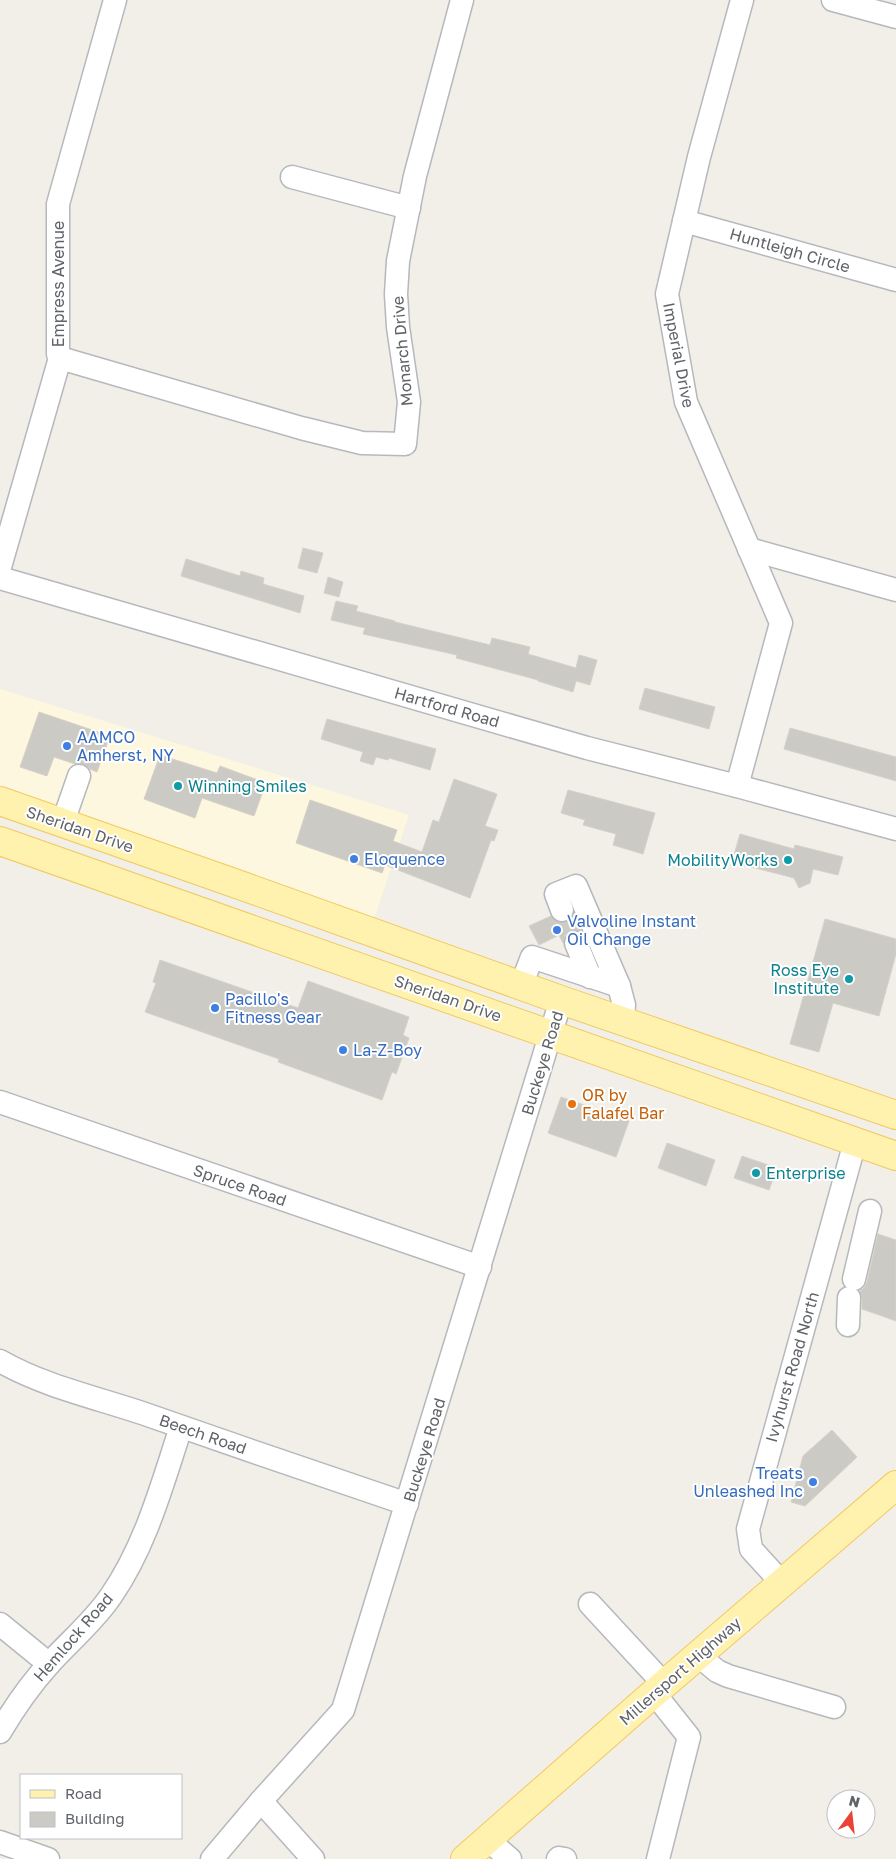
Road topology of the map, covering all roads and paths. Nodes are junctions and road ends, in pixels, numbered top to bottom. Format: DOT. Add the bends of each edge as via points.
graph roads {
  1 [pos="115,0"];
  2 [pos="462,0"];
  3 [pos="742,0"];
  4 [pos="833,0"];
  5 [pos="896,18"];
  6 [pos="292,178"];
  7 [pos="410,208"];
  8 [pos="684,220"];
  9 [pos="896,280"];
  10 [pos="60,358"];
  11 [pos="748,550"];
  12 [pos="0,567"];
  13 [pos="0,578"];
  14 [pos="896,590"];
  15 [pos="79,776"];
  16 [pos="737,786"];
  17 [pos="0,801"];
  18 [pos="63,822"];
  19 [pos="896,829"];
  20 [pos="0,841"];
  21 [pos="562,910"];
  22 [pos="576,943"];
  23 [pos="590,977"];
  24 [pos="521,986"];
  25 [pos="619,986"];
  26 [pos="560,1000"];
  27 [pos="623,1021"];
  28 [pos="551,1035"];
  29 [pos="0,1102"];
  30 [pos="896,1115"];
  31 [pos="855,1142"];
  32 [pos="896,1156"];
  33 [pos="870,1212"];
  34 [pos="480,1267"];
  35 [pos="848,1325"];
  36 [pos="0,1361"];
  37 [pos="181,1427"];
  38 [pos="896,1485"];
  39 [pos="407,1504"];
  40 [pos="782,1583"];
  41 [pos="590,1604"];
  42 [pos="0,1624"];
  43 [pos="698,1655"];
  44 [pos="49,1664"];
  45 [pos="659,1688"];
  46 [pos="834,1707"];
  47 [pos="0,1732"];
  48 [pos="261,1801"];
  49 [pos="487,1839"];
  50 [pos="0,1842"];
  51 [pos="48,1859"];
  52 [pos="212,1859"];
  53 [pos="313,1859"];
  54 [pos="465,1859"];
  55 [pos="510,1859"];
  56 [pos="558,1859"];
  57 [pos="565,1859"];
  58 [pos="658,1859"];
  1 -- 10 [label="street, Empress Avenue" via="58,204"];
  2 -- 7 [label="street, Monarch Drive" via="415,176"];
  3 -- 8 [label="street, Imperial Drive"];
  4 -- 5 [label="street"];
  6 -- 7 [label="street"];
  7 -- 10 [label="street, Monarch Drive" via="398,261 396,294 409,402 405,444 362,443 301,428"];
  8 -- 9 [label="street, Huntleigh Circle"];
  8 -- 11 [label="street, Imperial Drive" via="667,294 686,402"];
  10 -- 12 [label="street, Empress Avenue"];
  11 -- 14 [label="street"];
  11 -- 16 [label="street, Imperial Drive" via="781,624"];
  13 -- 16 [label="street, Hartford Road" via="587,748"];
  15 -- 18 [label="street"];
  16 -- 19 [label="street, Hartford Road"];
  17 -- 18 [label="main road, Sheridan Drive"];
  18 -- 24 [label="main road, Sheridan Drive"];
  20 -- 28 [label="main road, Sheridan Drive"];
  21 -- 25 [label="street" via="556,894 576,886"];
  22 -- 23 [label="street"];
  23 -- 24 [label="street" via="532,957"];
  23 -- 25 [label="street"];
  24 -- 26 [label="main road, Sheridan Drive"];
  25 -- 27 [label="street" via="624,1005"];
  26 -- 27 [label="main road, Sheridan Drive"];
  26 -- 28 [label="street, Buckeye Road"];
  27 -- 30 [label="main road, Sheridan Drive"];
  28 -- 31 [label="main road, Sheridan Drive"];
  28 -- 34 [label="street, Buckeye Road"];
  29 -- 34 [label="street, Spruce Road"];
  31 -- 32 [label="main road, Sheridan Drive"];
  31 -- 40 [label="street, Ivyhurst Road North" via="748,1529 751,1549"];
  33 -- 35 [label="street" via="852,1288"];
  34 -- 39 [label="street, Buckeye Road"];
  36 -- 37 [label="street, Beech Road" via="55,1386"];
  37 -- 39 [label="street, Beech Road"];
  37 -- 44 [label="street, Hemlock Road" via="148,1526 131,1562 94,1619"];
  38 -- 40 [label="main road, Millersport Highway"];
  39 -- 48 [label="street, Buckeye Road" via="343,1710"];
  40 -- 43 [label="main road, Millersport Highway"];
  41 -- 45 [label="street"];
  42 -- 44 [label="street"];
  43 -- 45 [label="main road, Millersport Highway"];
  43 -- 46 [label="street" via="728,1676"];
  44 -- 47 [label="street, Hemlock Road" via="12,1711"];
  45 -- 49 [label="main road, Millersport Highway"];
  45 -- 58 [label="street" via="688,1737"];
  48 -- 52 [label="street, Buckeye Road"];
  48 -- 53 [label="street"];
  49 -- 54 [label="main road, Millersport Highway"];
  49 -- 55 [label="street"];
  50 -- 51 [label="street"];
  56 -- 57 [label="street"];
}
